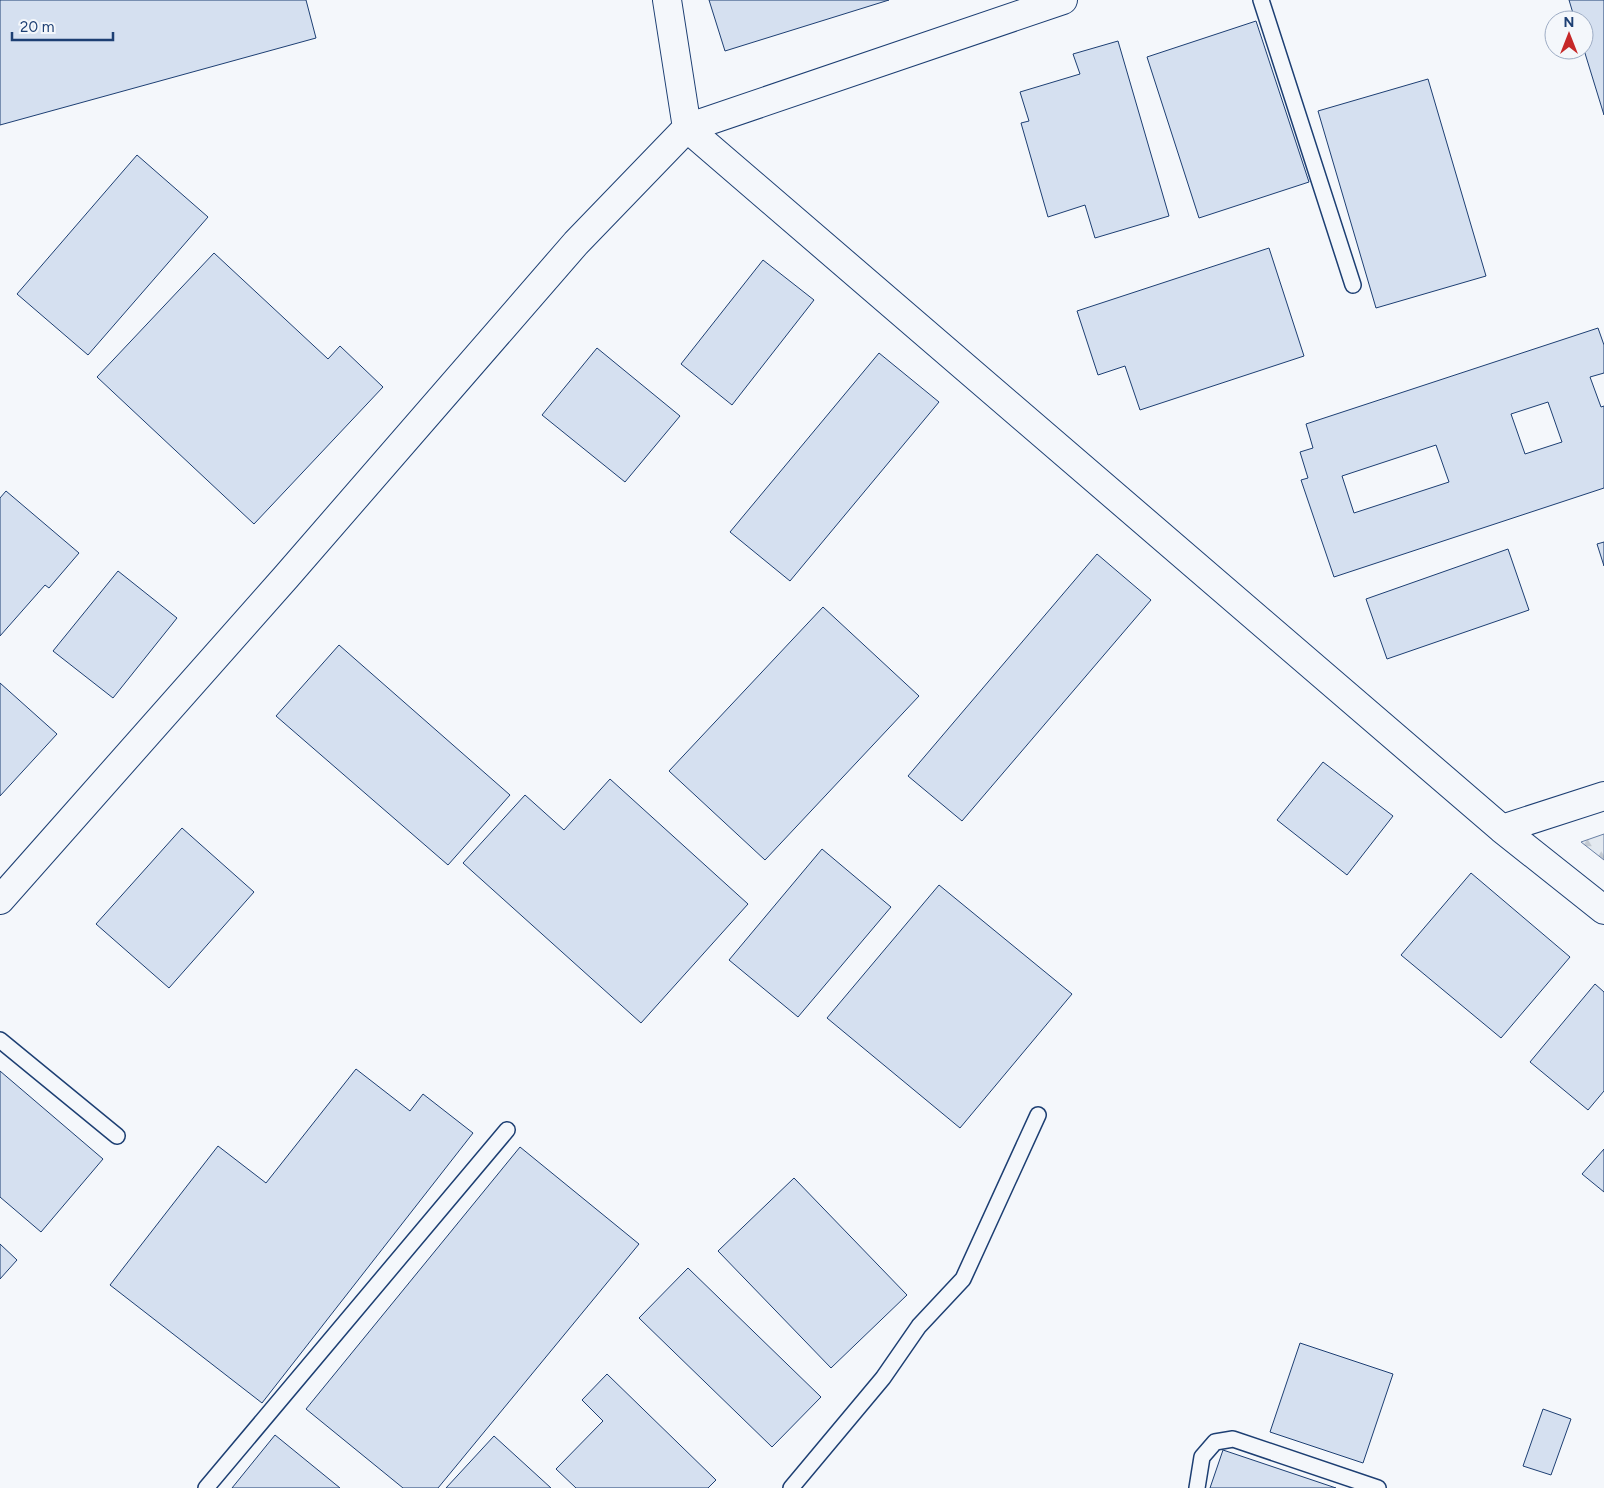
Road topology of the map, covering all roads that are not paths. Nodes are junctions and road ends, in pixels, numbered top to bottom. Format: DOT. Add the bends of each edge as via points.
graph roads {
  1 [pos="667,0"];
  2 [pos="1063,0"];
  3 [pos="1262,0"];
  4 [pos="687,128"];
  5 [pos="1353,285"];
  6 [pos="1604,796"];
  7 [pos="1502,829"];
  8 [pos="0,900"];
  9 [pos="1604,910"];
  10 [pos="0,1040"];
  11 [pos="1038,1115"];
  12 [pos="507,1130"];
  13 [pos="117,1136"];
  14 [pos="206,1488"];
  15 [pos="791,1488"];
  16 [pos="1196,1488"];
  17 [pos="1378,1488"];
  1 -- 4 [label="street"];
  2 -- 4 [label="street"];
  3 -- 5 [label="lane"];
  4 -- 7 [label="street"];
  4 -- 8 [label="street" via="576,243 286,578"];
  6 -- 7 [label="street"];
  7 -- 9 [label="street"];
  10 -- 13 [label="lane"];
  11 -- 15 [label="lane" via="963,1278 919,1326 883,1378"];
  12 -- 14 [label="lane"];
  16 -- 17 [label="lane" via="1202,1457 1215,1442 1233,1439"];
}
